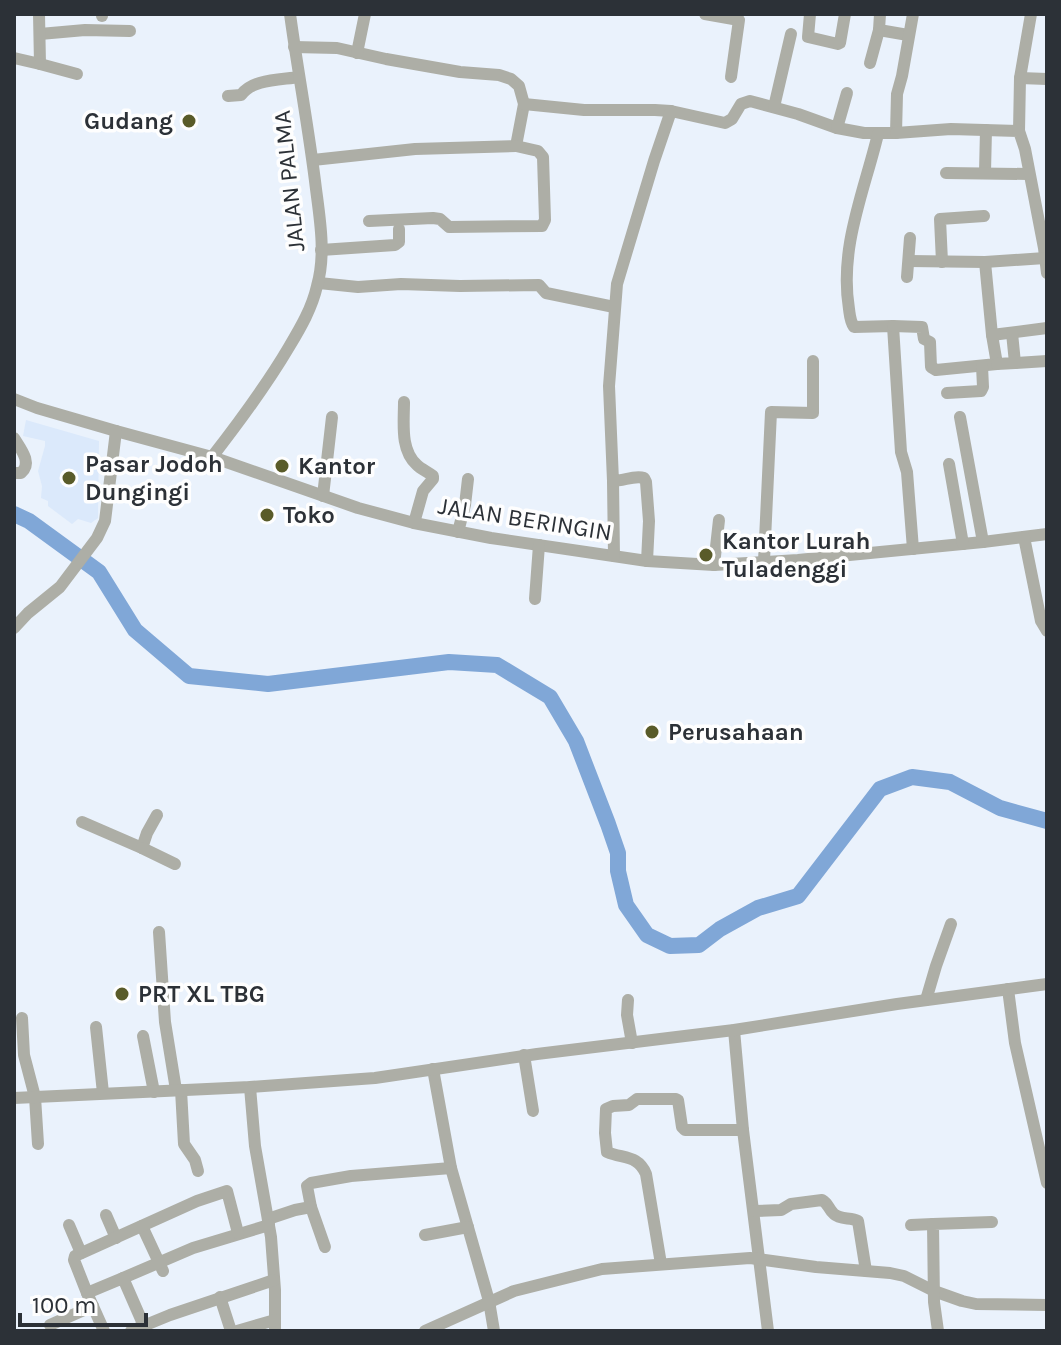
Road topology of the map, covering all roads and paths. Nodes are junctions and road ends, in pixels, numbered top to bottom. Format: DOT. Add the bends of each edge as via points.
graph roads {
  1 [pos="39,14"];
  2 [pos="290,14"];
  3 [pos="365,14"];
  4 [pos="705,14"];
  5 [pos="810,14"];
  6 [pos="845,14"];
  7 [pos="880,14"];
  8 [pos="913,14"];
  9 [pos="1031,14"];
  10 [pos="739,17"];
  11 [pos="879,30"];
  12 [pos="130,31"];
  13 [pos="40,34"];
  14 [pos="908,35"];
  15 [pos="808,37"];
  16 [pos="294,47"];
  17 [pos="357,53"];
  18 [pos="14,58"];
  19 [pos="870,63"];
  20 [pos="40,64"];
  21 [pos="77,74"];
  22 [pos="299,77"];
  23 [pos="731,77"];
  24 [pos="1020,78"];
  25 [pos="1047,79"];
  26 [pos="847,93"];
  27 [pos="228,96"];
  28 [pos="524,104"];
  29 [pos="774,107"];
  30 [pos="671,111"];
  31 [pos="837,128"];
  32 [pos="986,130"];
  33 [pos="1019,131"];
  34 [pos="896,133"];
  35 [pos="878,134"];
  36 [pos="516,146"];
  37 [pos="313,160"];
  38 [pos="985,172"];
  39 [pos="946,173"];
  40 [pos="1028,174"];
  41 [pos="984,216"];
  42 [pos="369,221"];
  43 [pos="399,229"];
  44 [pos="910,238"];
  45 [pos="321,250"];
  46 [pos="1045,258"];
  47 [pos="909,261"];
  48 [pos="942,262"];
  49 [pos="985,262"];
  50 [pos="1047,273"];
  51 [pos="907,277"];
  52 [pos="319,283"];
  53 [pos="614,307"];
  54 [pos="893,326"];
  55 [pos="1047,328"];
  56 [pos="1012,333"];
  57 [pos="992,335"];
  58 [pos="813,361"];
  59 [pos="1047,361"];
  60 [pos="1015,363"];
  61 [pos="997,364"];
  62 [pos="982,366"];
  63 [pos="947,393"];
  64 [pos="14,399"];
  65 [pos="404,402"];
  66 [pos="756,410"];
  67 [pos="771,412"];
  68 [pos="332,417"];
  69 [pos="960,417"];
  70 [pos="116,431"];
  71 [pos="14,438"];
  72 [pos="212,457"];
  73 [pos="949,464"];
  74 [pos="14,473"];
  75 [pos="468,479"];
  76 [pos="613,481"];
  77 [pos="323,496"];
  78 [pos="719,520"];
  79 [pos="414,523"];
  80 [pos="458,532"];
  81 [pos="1047,534"];
  82 [pos="1024,537"];
  83 [pos="983,542"];
  84 [pos="963,544"];
  85 [pos="539,545"];
  86 [pos="913,549"];
  87 [pos="614,556"];
  88 [pos="647,561"];
  89 [pos="764,561"];
  90 [pos="714,565"];
  91 [pos="535,599"];
  92 [pos="14,628"];
  93 [pos="1047,631"];
  94 [pos="157,815"];
  95 [pos="82,822"];
  96 [pos="142,848"];
  97 [pos="175,864"];
  98 [pos="951,924"];
  99 [pos="159,932"];
  100 [pos="1047,984"];
  101 [pos="1008,989"];
  102 [pos="628,1000"];
  103 [pos="926,1000"];
  104 [pos="22,1018"];
  105 [pos="96,1027"];
  106 [pos="734,1030"];
  107 [pos="143,1036"];
  108 [pos="632,1043"];
  109 [pos="524,1055"];
  110 [pos="433,1069"];
  111 [pos="250,1087"];
  112 [pos="178,1090"];
  113 [pos="154,1092"];
  114 [pos="103,1093"];
  115 [pos="35,1097"];
  116 [pos="14,1098"];
  117 [pos="533,1111"];
  118 [pos="743,1130"];
  119 [pos="38,1144"];
  120 [pos="451,1168"];
  121 [pos="198,1171"];
  122 [pos="1047,1183"];
  123 [pos="311,1207"];
  124 [pos="754,1211"];
  125 [pos="106,1215"];
  126 [pos="992,1222"];
  127 [pos="264,1224"];
  128 [pos="933,1224"];
  129 [pos="69,1225"];
  130 [pos="911,1225"];
  131 [pos="142,1226"];
  132 [pos="468,1227"];
  133 [pos="238,1233"];
  134 [pos="425,1235"];
  135 [pos="116,1238"];
  136 [pos="325,1247"];
  137 [pos="81,1253"];
  138 [pos="759,1258"];
  139 [pos="661,1264"];
  140 [pos="161,1266"];
  141 [pos="866,1271"];
  142 [pos="123,1278"];
  143 [pos="274,1280"];
  144 [pos="934,1291"];
  145 [pos="87,1293"];
  146 [pos="220,1297"];
  147 [pos="489,1301"];
  148 [pos="1047,1305"];
  149 [pos="93,1306"];
  150 [pos="50,1325"];
  151 [pos="144,1326"];
  152 [pos="275,1326"];
  153 [pos="104,1331"];
  154 [pos="131,1331"];
  155 [pos="234,1331"];
  156 [pos="425,1331"];
  157 [pos="494,1331"];
  158 [pos="768,1331"];
  159 [pos="938,1331"];
  1 -- 13 [label="street"];
  2 -- 16 [label="street, JALAN PALMA"];
  3 -- 17 [label="street"];
  4 -- 10 [label="street"];
  5 -- 15 [label="street"];
  6 -- 15 [label="street" via="840,43"];
  7 -- 11 [label="street"];
  8 -- 14 [label="street"];
  9 -- 24 [label="street"];
  10 -- 23 [label="street"];
  11 -- 14 [label="street"];
  11 -- 19 [label="street"];
  12 -- 13 [label="street"];
  13 -- 20 [label="street"];
  14 -- 34 [label="street"];
  15 -- 29 [label="street" via="785,32"];
  16 -- 17 [label="street"];
  16 -- 22 [label="street, JALAN PALMA"];
  17 -- 28 [label="street" via="499,75 519,86"];
  18 -- 20 [label="street"];
  20 -- 21 [label="street"];
  22 -- 27 [label="street" via="253,84 241,95"];
  22 -- 37 [label="street, JALAN PALMA"];
  24 -- 25 [label="street"];
  24 -- 33 [label="street"];
  26 -- 31 [label="street"];
  28 -- 30 [label="street"];
  28 -- 36 [label="street"];
  29 -- 30 [label="street" via="745,102 725,123"];
  29 -- 31 [label="street"];
  30 -- 53 [label="street"];
  31 -- 35 [label="street"];
  32 -- 33 [label="street"];
  32 -- 34 [label="street"];
  32 -- 38 [label="street"];
  33 -- 40 [label="street"];
  34 -- 35 [label="street"];
  35 -- 54 [label="street" via="849,240 847,298 854,327"];
  36 -- 37 [label="street"];
  36 -- 42 [label="street" via="543,157 542,226 449,227 433,218"];
  37 -- 45 [label="street, JALAN PALMA"];
  38 -- 39 [label="street"];
  38 -- 40 [label="street"];
  40 -- 46 [label="street"];
  41 -- 48 [label="street" via="940,219"];
  43 -- 45 [label="street" via="395,245"];
  44 -- 47 [label="street"];
  45 -- 52 [label="street, JALAN PALMA"];
  46 -- 49 [label="street"];
  46 -- 50 [label="street"];
  47 -- 48 [label="street"];
  47 -- 51 [label="street"];
  48 -- 49 [label="street"];
  49 -- 57 [label="street"];
  52 -- 53 [label="street" via="539,285 546,293"];
  52 -- 72 [label="street, JALAN PALMA" via="280,362"];
  53 -- 76 [label="street" via="609,386"];
  54 -- 62 [label="street" via="922,327 933,369"];
  54 -- 86 [label="street"];
  55 -- 56 [label="street"];
  56 -- 57 [label="street"];
  56 -- 60 [label="street"];
  57 -- 61 [label="street"];
  58 -- 67 [label="street" via="813,413"];
  59 -- 60 [label="street"];
  60 -- 61 [label="street"];
  61 -- 62 [label="street"];
  62 -- 63 [label="street" via="981,391"];
  64 -- 70 [label="street, JALAN BERINGIN"];
  65 -- 79 [label="street" via="407,452 433,476"];
  66 -- 67 [label="street"];
  67 -- 89 [label="street"];
  68 -- 77 [label="street"];
  69 -- 83 [label="street"];
  70 -- 72 [label="street, JALAN BERINGIN"];
  70 -- 92 [label="street" via="105,521 97,538 60,587"];
  71 -- 74 [label="street" via="26,465"];
  72 -- 77 [label="street, JALAN BERINGIN"];
  73 -- 84 [label="street"];
  75 -- 80 [label="street"];
  76 -- 87 [label="street"];
  76 -- 88 [label="street" via="640,476 646,482"];
  77 -- 79 [label="street, JALAN BERINGIN"];
  78 -- 90 [label="street"];
  79 -- 80 [label="street, JALAN BERINGIN"];
  80 -- 85 [label="street, JALAN BERINGIN"];
  81 -- 82 [label="street, JALAN BERINGIN"];
  82 -- 83 [label="street, JALAN BERINGIN"];
  82 -- 93 [label="street"];
  83 -- 84 [label="street, JALAN BERINGIN"];
  84 -- 86 [label="street, JALAN BERINGIN"];
  85 -- 87 [label="street, JALAN BERINGIN"];
  85 -- 91 [label="street"];
  86 -- 89 [label="street, JALAN BERINGIN"];
  87 -- 88 [label="street, JALAN BERINGIN"];
  88 -- 90 [label="street, JALAN BERINGIN"];
  89 -- 90 [label="street, JALAN BERINGIN"];
  94 -- 96 [label="street"];
  95 -- 96 [label="street"];
  96 -- 97 [label="street"];
  98 -- 103 [label="street"];
  99 -- 112 [label="street" via="165,1022"];
  100 -- 101 [label="street"];
  101 -- 103 [label="street"];
  101 -- 122 [label="street"];
  102 -- 108 [label="street"];
  103 -- 106 [label="street"];
  104 -- 115 [label="street" via="24,1055"];
  105 -- 114 [label="street"];
  106 -- 108 [label="street"];
  106 -- 118 [label="street"];
  107 -- 113 [label="street"];
  108 -- 109 [label="street"];
  109 -- 110 [label="street"];
  109 -- 117 [label="street"];
  110 -- 111 [label="street"];
  110 -- 120 [label="street"];
  111 -- 112 [label="street"];
  111 -- 127 [label="street"];
  112 -- 113 [label="street"];
  112 -- 121 [label="street" via="184,1144"];
  113 -- 114 [label="street"];
  114 -- 115 [label="street"];
  115 -- 116 [label="street"];
  115 -- 119 [label="street"];
  118 -- 124 [label="street"];
  118 -- 139 [label="street" via="685,1130 676,1099 637,1099 606,1109 607,1152 636,1161 645,1170"];
  120 -- 123 [label="street" via="311,1183"];
  120 -- 132 [label="street"];
  123 -- 127 [label="street"];
  123 -- 136 [label="street"];
  124 -- 138 [label="street"];
  124 -- 141 [label="street" via="826,1201 833,1214 858,1221"];
  125 -- 135 [label="street"];
  126 -- 128 [label="street"];
  127 -- 133 [label="street"];
  127 -- 143 [label="street"];
  128 -- 130 [label="street"];
  128 -- 144 [label="street"];
  129 -- 137 [label="street"];
  131 -- 133 [label="street" via="227,1191"];
  131 -- 135 [label="street"];
  131 -- 140 [label="street"];
  132 -- 134 [label="street"];
  132 -- 147 [label="street"];
  133 -- 140 [label="street"];
  135 -- 137 [label="street"];
  137 -- 145 [label="street" via="74,1260"];
  138 -- 139 [label="street"];
  138 -- 141 [label="street"];
  138 -- 158 [label="street"];
  139 -- 147 [label="street" via="602,1269"];
  140 -- 142 [label="street"];
  141 -- 144 [label="street" via="904,1276"];
  142 -- 145 [label="street"];
  142 -- 151 [label="street"];
  143 -- 146 [label="street"];
  143 -- 152 [label="street"];
  144 -- 148 [label="street" via="976,1304"];
  144 -- 159 [label="street"];
  145 -- 149 [label="street"];
  146 -- 151 [label="street"];
  146 -- 155 [label="street"];
  147 -- 156 [label="street"];
  147 -- 157 [label="street"];
  149 -- 150 [label="street"];
  149 -- 153 [label="street"];
  151 -- 154 [label="street"];
  152 -- 155 [label="street"];
}
